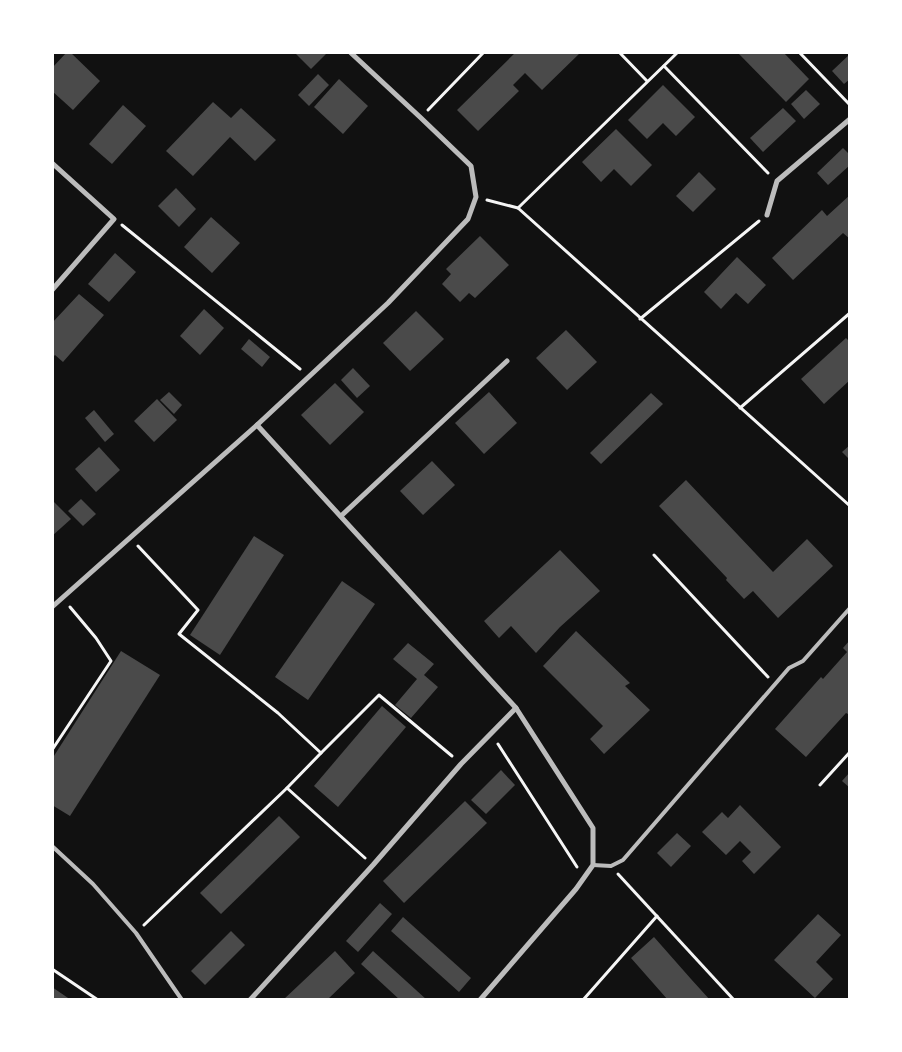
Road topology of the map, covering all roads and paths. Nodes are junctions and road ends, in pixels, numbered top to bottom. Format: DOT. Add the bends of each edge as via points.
graph roads {
  1 [pos="350,52"];
  2 [pos="484,52"];
  3 [pos="619,52"];
  4 [pos="678,52"];
  5 [pos="799,52"];
  6 [pos="664,66"];
  7 [pos="647,81"];
  8 [pos="850,104"];
  9 [pos="421,118"];
  10 [pos="850,119"];
  11 [pos="52,164"];
  12 [pos="777,181"];
  13 [pos="476,197"];
  14 [pos="518,208"];
  15 [pos="767,215"];
  16 [pos="114,219"];
  17 [pos="52,290"];
  18 [pos="850,313"];
  19 [pos="640,319"];
  20 [pos="507,361"];
  21 [pos="309,376"];
  22 [pos="740,408"];
  23 [pos="257,425"];
  24 [pos="850,506"];
  25 [pos="341,516"];
  26 [pos="130,538"];
  27 [pos="654,555"];
  28 [pos="62,598"];
  29 [pos="52,607"];
  30 [pos="850,608"];
  31 [pos="774,685"];
  32 [pos="516,708"];
  33 [pos="491,733"];
  34 [pos="52,750"];
  35 [pos="850,752"];
  36 [pos="322,753"];
  37 [pos="461,764"];
  38 [pos="820,785"];
  39 [pos="287,788"];
  40 [pos="52,846"];
  41 [pos="373,865"];
  42 [pos="593,865"];
  43 [pos="610,866"];
  44 [pos="584,878"];
  45 [pos="657,916"];
  46 [pos="136,933"];
  47 [pos="52,969"];
  48 [pos="98,1000"];
  49 [pos="182,1000"];
  50 [pos="250,1000"];
  51 [pos="480,1000"];
  52 [pos="582,1000"];
  53 [pos="734,1000"];
  1 -- 9 [label="street"];
  2 -- 9 [label="path"];
  3 -- 7 [label="path"];
  4 -- 6 [label="path"];
  5 -- 8 [label="path"];
  6 -- 7 [label="path"];
  6 -- 12 [label="path"];
  7 -- 14 [label="path"];
  9 -- 13 [label="street" via="470,166"];
  10 -- 12 [label="street"];
  11 -- 16 [label="street"];
  12 -- 15 [label="street"];
  13 -- 14 [label="path"];
  13 -- 21 [label="street" via="468,219 388,303"];
  14 -- 19 [label="path"];
  15 -- 19 [label="path"];
  16 -- 17 [label="street"];
  16 -- 21 [label="path"];
  18 -- 22 [label="path"];
  19 -- 22 [label="path"];
  20 -- 25 [label="street"];
  21 -- 23 [label="street"];
  22 -- 24 [label="path"];
  23 -- 25 [label="street"];
  23 -- 26 [label="street"];
  25 -- 32 [label="street"];
  26 -- 28 [label="street"];
  26 -- 36 [label="path" via="198,610 179,634 278,713"];
  27 -- 31 [label="path"];
  28 -- 29 [label="street"];
  28 -- 34 [label="path" via="111,661"];
  30 -- 31 [label="lane" via="803,661 789,668"];
  31 -- 43 [label="lane" via="623,860"];
  32 -- 33 [label="street"];
  32 -- 42 [label="street" via="593,828"];
  33 -- 37 [label="street"];
  33 -- 44 [label="path"];
  35 -- 38 [label="path"];
  36 -- 37 [label="path" via="379,695"];
  36 -- 39 [label="path"];
  37 -- 41 [label="street"];
  39 -- 41 [label="path"];
  39 -- 46 [label="path"];
  40 -- 46 [label="lane" via="93,884"];
  41 -- 50 [label="street"];
  42 -- 43 [label="lane"];
  42 -- 44 [label="street"];
  43 -- 45 [label="path"];
  44 -- 51 [label="street"];
  45 -- 52 [label="path"];
  45 -- 53 [label="path"];
  46 -- 49 [label="lane"];
  47 -- 48 [label="path"];
}
